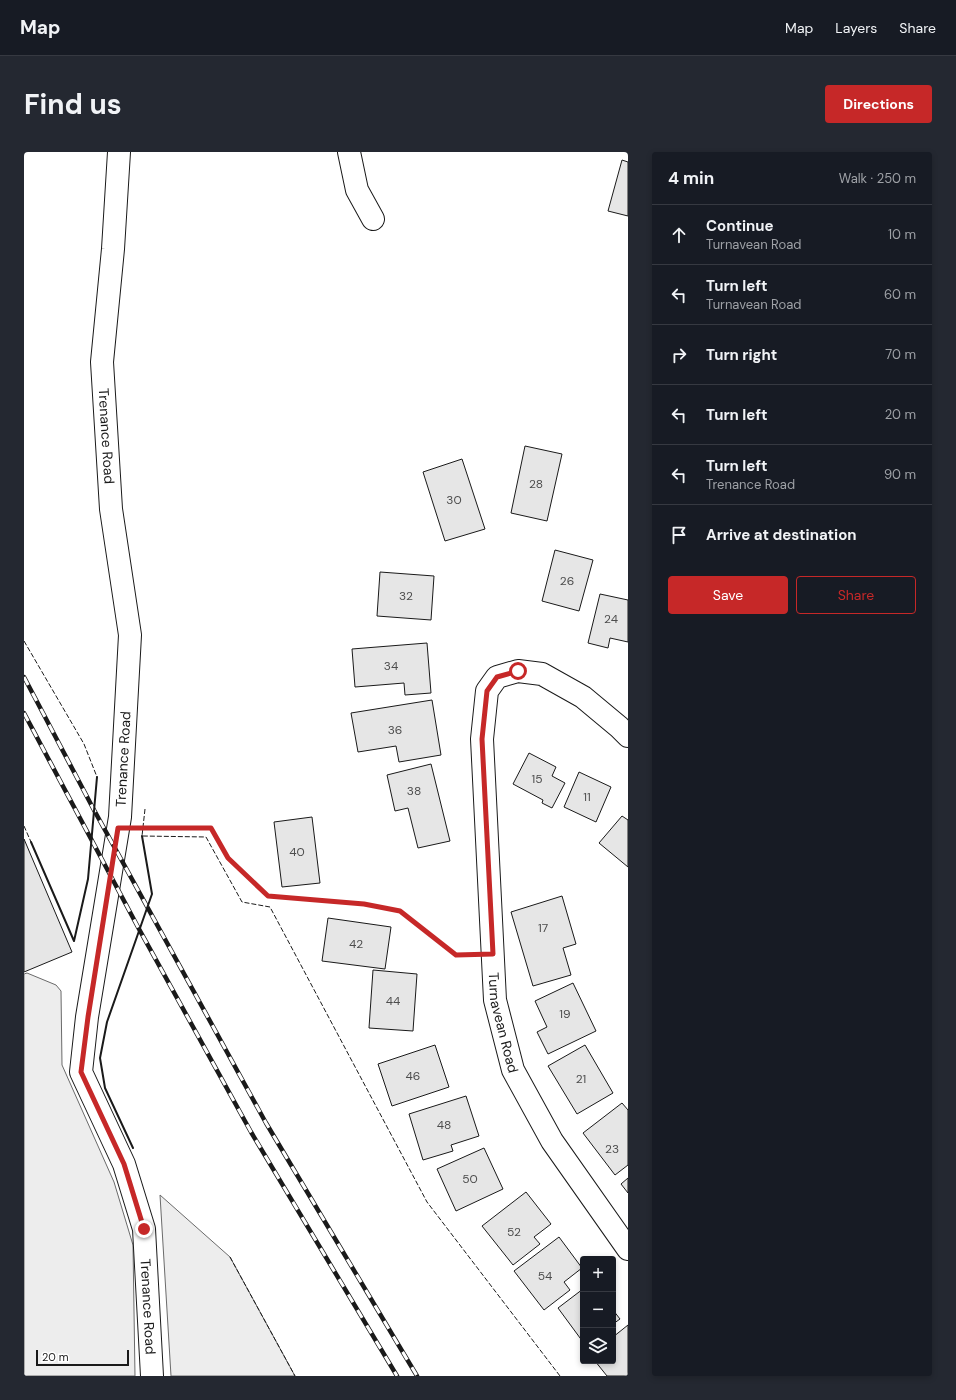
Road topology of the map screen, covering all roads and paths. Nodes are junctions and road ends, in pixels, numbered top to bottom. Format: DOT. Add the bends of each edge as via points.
graph roads {
  1 [pos="119,152"];
  2 [pos="349,152"];
  3 [pos="373,219"];
  4 [pos="628,736"];
  5 [pos="118,828"];
  6 [pos="493,954"];
  7 [pos="628,1249"];
  8 [pos="152,1376"];
  1 -- 5 [label="street, Trenance Road" via="102,362 111,509 130,635"];
  2 -- 3 [label="street" via="357,190"];
  4 -- 6 [label="street, Turnavean Road" via="583,697 542,674 518,671 497,677 487,691 482,739"];
  5 -- 6 [label="path" via="211,828 228,858 268,896 364,904 400,911 456,955"];
  5 -- 8 [label="street, Trenance Road" via="81,1072 124,1164 144,1229"];
  6 -- 7 [label="street, Turnavean Road" via="495,1000 513,1070 552,1141"];
}
